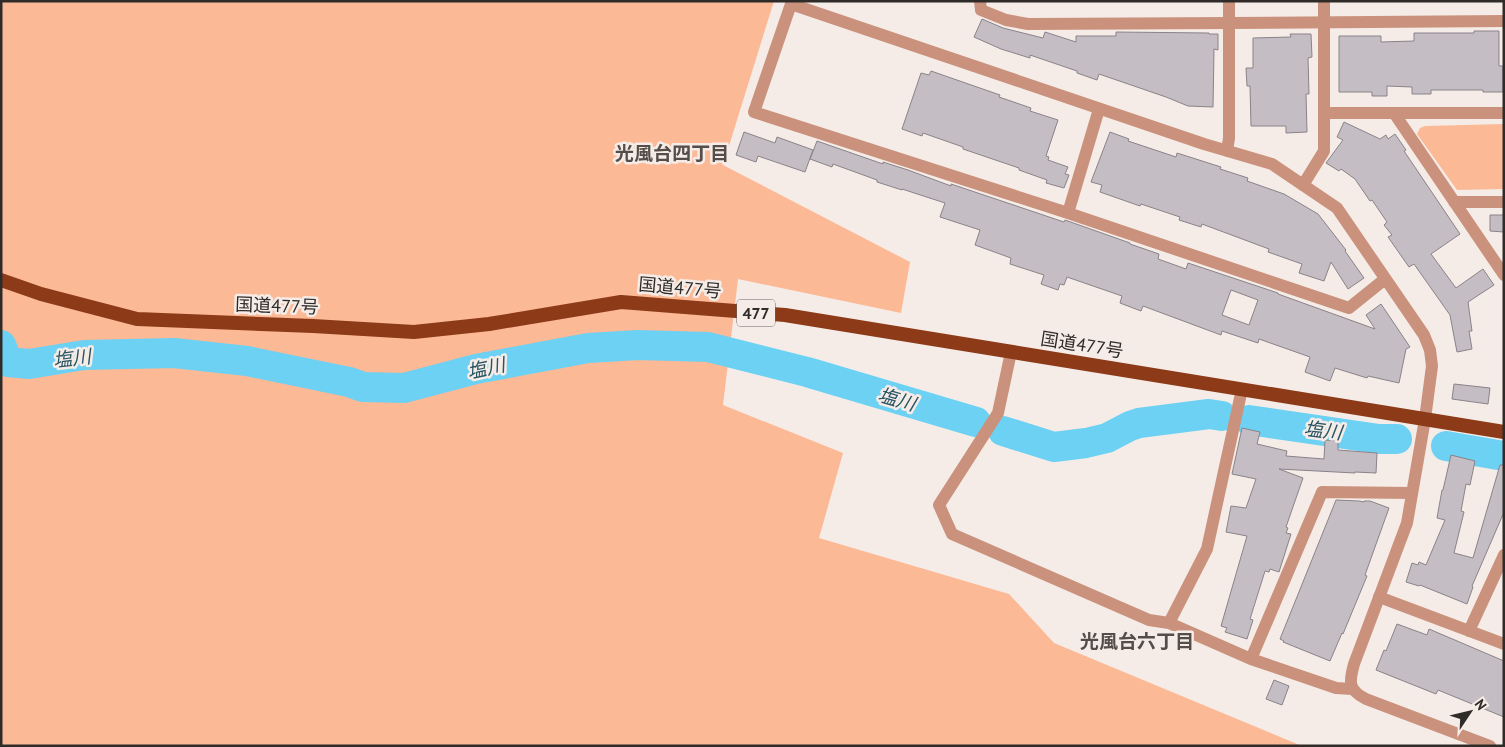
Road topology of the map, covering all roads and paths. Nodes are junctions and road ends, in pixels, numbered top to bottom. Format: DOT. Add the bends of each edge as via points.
graph roads {
  1 [pos="980,1"];
  2 [pos="1229,1"];
  3 [pos="1324,1"];
  4 [pos="791,3"];
  5 [pos="1504,21"];
  6 [pos="1324,22"];
  7 [pos="1230,23"];
  8 [pos="1099,109"];
  9 [pos="1324,113"];
  10 [pos="1394,113"];
  11 [pos="1504,113"];
  12 [pos="1227,151"];
  13 [pos="1303,185"];
  14 [pos="1454,202"];
  15 [pos="1504,202"];
  16 [pos="1068,213"];
  17 [pos="1504,275"];
  18 [pos="1385,279"];
  19 [pos="4,281"];
  20 [pos="1011,352"];
  21 [pos="1242,389"];
  22 [pos="1425,419"];
  23 [pos="1504,432"];
  24 [pos="1412,493"];
  25 [pos="1504,555"];
  26 [pos="1379,597"];
  27 [pos="1169,623"];
  28 [pos="1469,631"];
  29 [pos="1504,644"];
  30 [pos="1251,659"];
  31 [pos="1352,689"];
  32 [pos="1490,746"];
  1 -- 7 [label="street" via="981,10 1028,24"];
  2 -- 7 [label="street"];
  3 -- 6 [label="street"];
  4 -- 8 [label="street"];
  4 -- 16 [label="street" via="754,112"];
  5 -- 6 [label="street"];
  6 -- 7 [label="street"];
  6 -- 9 [label="street"];
  7 -- 12 [label="street"];
  8 -- 12 [label="street"];
  8 -- 16 [label="street"];
  9 -- 10 [label="street"];
  9 -- 13 [label="street" via="1324,151"];
  10 -- 11 [label="street"];
  10 -- 14 [label="street"];
  12 -- 13 [label="street" via="1272,164"];
  13 -- 18 [label="street" via="1337,208"];
  14 -- 15 [label="street"];
  14 -- 17 [label="street"];
  16 -- 18 [label="street" via="1350,308"];
  18 -- 22 [label="street" via="1424,335 1430,350 1432,366"];
  19 -- 20 [label="highway, 国道477号 / 477" via="137,319 414,332 489,324 621,302 785,315"];
  20 -- 21 [label="highway, 国道477号 / 477"];
  20 -- 27 [label="street" via="998,414 939,506 952,534 1148,620"];
  21 -- 22 [label="highway, 国道477号 / 477"];
  21 -- 27 [label="street" via="1207,549"];
  22 -- 23 [label="highway, 国道477号 / 477"];
  22 -- 24 [label="street"];
  24 -- 26 [label="street" via="1407,523"];
  24 -- 30 [label="street" via="1322,492"];
  25 -- 28 [label="street"];
  26 -- 28 [label="street"];
  26 -- 31 [label="street" via="1352,671"];
  27 -- 30 [label="street"];
  28 -- 29 [label="street"];
  30 -- 31 [label="street" via="1336,688"];
  31 -- 32 [label="street" via="1366,699"];
}
